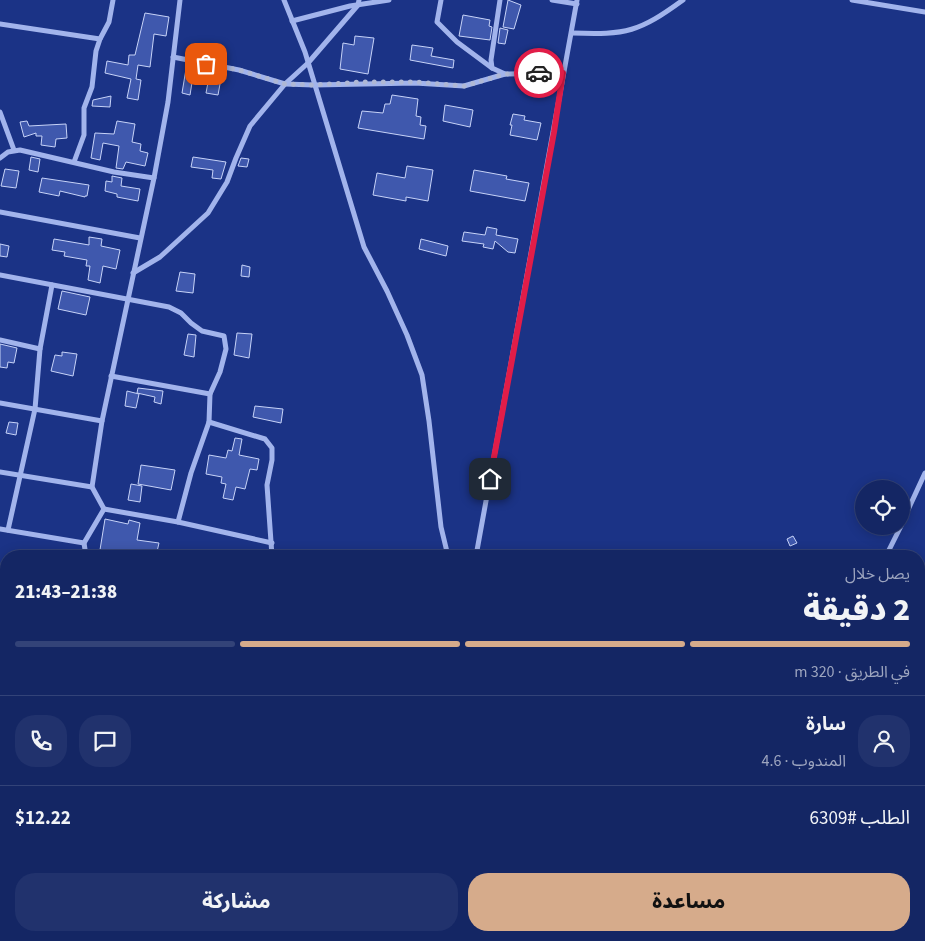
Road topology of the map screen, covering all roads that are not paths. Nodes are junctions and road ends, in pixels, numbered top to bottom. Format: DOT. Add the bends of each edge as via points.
graph roads {
  1 [pos="113,0"];
  2 [pos="180,0"];
  3 [pos="284,0"];
  4 [pos="389,0"];
  5 [pos="441,0"];
  6 [pos="500,0"];
  7 [pos="552,0"];
  8 [pos="683,0"];
  9 [pos="852,0"];
  10 [pos="358,2"];
  11 [pos="577,2"];
  12 [pos="925,12"];
  13 [pos="292,21"];
  14 [pos="0,24"];
  15 [pos="572,33"];
  16 [pos="100,39"];
  17 [pos="173,57"];
  18 [pos="308,63"];
  19 [pos="492,68"];
  20 [pos="563,73"];
  21 [pos="505,74"];
  22 [pos="285,84"];
  23 [pos="314,85"];
  24 [pos="0,112"];
  25 [pos="14,150"];
  26 [pos="0,158"];
  27 [pos="74,162"];
  28 [pos="154,178"];
  29 [pos="0,212"];
  30 [pos="140,238"];
  31 [pos="133,273"];
  32 [pos="0,275"];
  33 [pos="52,285"];
  34 [pos="128,300"];
  35 [pos="0,340"];
  36 [pos="40,349"];
  37 [pos="111,376"];
  38 [pos="210,394"];
  39 [pos="0,403"];
  40 [pos="35,409"];
  41 [pos="102,421"];
  42 [pos="209,422"];
  43 [pos="0,472"];
  44 [pos="925,473"];
  45 [pos="21,476"];
  46 [pos="92,487"];
  47 [pos="910,506"];
  48 [pos="104,509"];
  49 [pos="178,522"];
  50 [pos="0,529"];
  51 [pos="8,530"];
  52 [pos="896,535"];
  53 [pos="84,543"];
  54 [pos="272,543"];
  55 [pos="85,550"];
  56 [pos="272,550"];
  57 [pos="447,550"];
  58 [pos="477,550"];
  59 [pos="889,550"];
  1 -- 16 [label="street" via="108,27"];
  2 -- 17 [label="street"];
  3 -- 13 [label="street"];
  4 -- 10 [label="street"];
  5 -- 19 [label="street" via="437,22 457,42"];
  6 -- 19 [label="street"];
  7 -- 11 [label="street"];
  8 -- 15 [label="street" via="653,21 629,31"];
  9 -- 12 [label="street"];
  10 -- 13 [label="street"];
  10 -- 18 [label="street"];
  11 -- 15 [label="street"];
  13 -- 18 [label="street"];
  14 -- 16 [label="street"];
  15 -- 20 [label="street"];
  16 -- 27 [label="street" via="92,87 84,108 84,135"];
  17 -- 22 [label="street" via="239,70"];
  17 -- 28 [label="street"];
  18 -- 22 [label="street"];
  18 -- 23 [label="street"];
  19 -- 21 [label="street"];
  20 -- 21 [label="street"];
  20 -- 58 [label="street"];
  21 -- 23 [label="street" via="464,86 415,82"];
  22 -- 23 [label="street"];
  22 -- 31 [label="street" via="250,126 228,182 208,213 160,257"];
  23 -- 57 [label="street" via="364,247 407,335 422,375"];
  24 -- 25 [label="street"];
  25 -- 26 [label="street"];
  25 -- 27 [label="street"];
  27 -- 28 [label="street"];
  28 -- 30 [label="street"];
  29 -- 30 [label="street"];
  30 -- 31 [label="street"];
  31 -- 34 [label="street"];
  32 -- 33 [label="street"];
  33 -- 34 [label="street"];
  33 -- 36 [label="street"];
  34 -- 37 [label="street"];
  34 -- 38 [label="street" via="169,307 202,331 224,336 226,349"];
  35 -- 36 [label="street"];
  36 -- 40 [label="street"];
  37 -- 38 [label="street"];
  37 -- 41 [label="street"];
  38 -- 42 [label="street"];
  39 -- 40 [label="street"];
  40 -- 41 [label="street"];
  40 -- 45 [label="street"];
  41 -- 46 [label="street"];
  42 -- 49 [label="street"];
  42 -- 54 [label="street" via="265,439 272,448 267,485"];
  43 -- 45 [label="street"];
  44 -- 47 [label="street"];
  45 -- 46 [label="street"];
  45 -- 51 [label="street"];
  46 -- 48 [label="street"];
  48 -- 49 [label="street"];
  48 -- 53 [label="street"];
  49 -- 54 [label="street"];
  50 -- 51 [label="street"];
  51 -- 53 [label="street"];
  52 -- 59 [label="street"];
  53 -- 55 [label="street"];
  54 -- 56 [label="street"];
}
